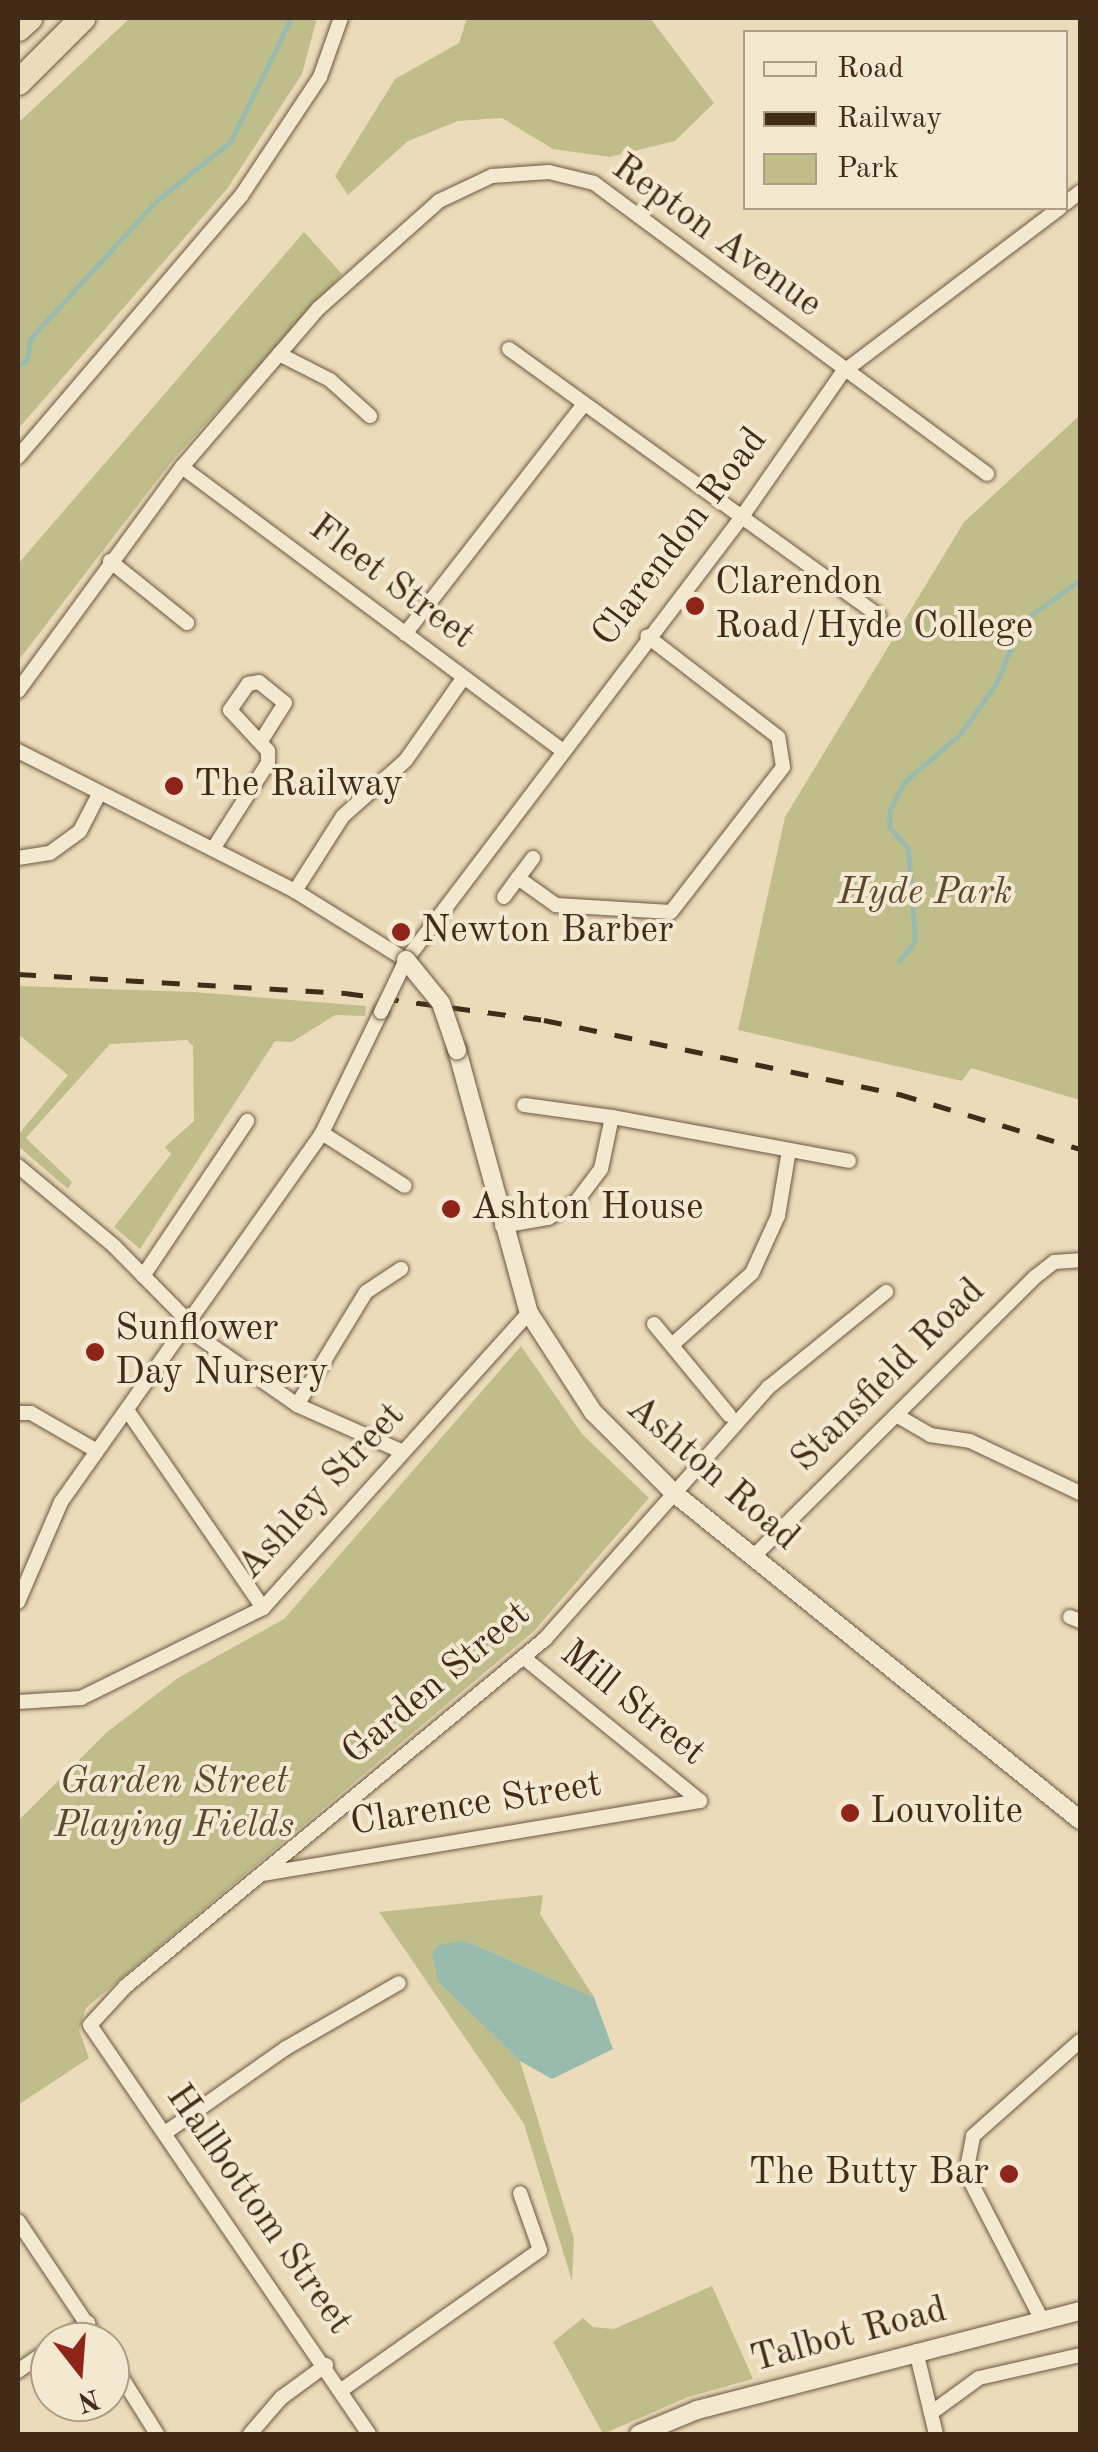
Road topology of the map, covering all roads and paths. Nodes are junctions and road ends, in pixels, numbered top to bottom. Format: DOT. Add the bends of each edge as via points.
graph roads {
  1 [pos="29,18"];
  2 [pos="82,18"];
  3 [pos="341,18"];
  4 [pos="18,28"];
  5 [pos="18,82"];
  6 [pos="1056,210"];
  7 [pos="510,350"];
  8 [pos="279,354"];
  9 [pos="843,372"];
  10 [pos="583,404"];
  11 [pos="370,416"];
  12 [pos="18,457"];
  13 [pos="182,467"];
  14 [pos="987,474"];
  15 [pos="740,518"];
  16 [pos="110,561"];
  17 [pos="879,616"];
  18 [pos="187,622"];
  19 [pos="405,634"];
  20 [pos="647,636"];
  21 [pos="464,677"];
  22 [pos="18,691"];
  23 [pos="261,741"];
  24 [pos="562,750"];
  25 [pos="18,752"];
  26 [pos="100,794"];
  27 [pos="214,849"];
  28 [pos="18,858"];
  29 [pos="534,858"];
  30 [pos="518,878"];
  31 [pos="295,890"];
  32 [pos="504,897"];
  33 [pos="406,960"];
  34 [pos="524,1105"];
  35 [pos="612,1117"];
  36 [pos="247,1122"];
  37 [pos="322,1134"];
  38 [pos="789,1150"];
  39 [pos="848,1161"];
  40 [pos="18,1166"];
  41 [pos="405,1186"];
  42 [pos="502,1226"];
  43 [pos="1080,1260"];
  44 [pos="401,1268"];
  45 [pos="143,1276"];
  46 [pos="886,1292"];
  47 [pos="529,1313"];
  48 [pos="654,1324"];
  49 [pos="188,1325"];
  50 [pos="672,1345"];
  51 [pos="297,1404"];
  52 [pos="127,1410"];
  53 [pos="18,1413"];
  54 [pos="730,1415"];
  55 [pos="896,1415"];
  56 [pos="97,1452"];
  57 [pos="403,1452"];
  58 [pos="674,1493"];
  59 [pos="1080,1494"];
  60 [pos="753,1556"];
  61 [pos="18,1602"];
  62 [pos="263,1608"];
  63 [pos="523,1657"];
  64 [pos="18,1702"];
  65 [pos="700,1801"];
  66 [pos="1080,1820"];
  67 [pos="262,1874"];
  68 [pos="399,1983"];
  69 [pos="90,2025"];
  70 [pos="1080,2040"];
  71 [pos="165,2134"];
  72 [pos="520,2193"];
  73 [pos="18,2221"];
  74 [pos="1080,2311"];
  75 [pos="1042,2320"];
  76 [pos="87,2322"];
  77 [pos="916,2351"];
  78 [pos="1080,2355"];
  79 [pos="326,2365"];
  80 [pos="343,2389"];
  81 [pos="130,2391"];
  82 [pos="931,2413"];
  83 [pos="157,2434"];
  84 [pos="250,2434"];
  85 [pos="369,2434"];
  86 [pos="638,2434"];
  87 [pos="936,2434"];
  1 -- 4 [label="highway"];
  2 -- 5 [label="highway"];
  3 -- 12 [label="street" via="320,77 242,196"];
  6 -- 9 [label="street, Clarendon Road"];
  7 -- 10 [label="street"];
  8 -- 9 [label="street, Repton Avenue" via="319,308 439,201 492,176 549,172 594,183"];
  8 -- 11 [label="street" via="330,380"];
  8 -- 13 [label="street, Repton Avenue"];
  9 -- 14 [label="street, Repton Avenue"];
  9 -- 15 [label="street, Clarendon Road"];
  10 -- 15 [label="street"];
  10 -- 19 [label="street"];
  13 -- 16 [label="street, Repton Avenue"];
  13 -- 19 [label="street, Fleet Street"];
  15 -- 17 [label="street"];
  15 -- 20 [label="street, Clarendon Road"];
  16 -- 18 [label="street"];
  16 -- 22 [label="street, Repton Avenue"];
  19 -- 21 [label="street, Fleet Street"];
  20 -- 24 [label="street, Clarendon Road"];
  20 -- 30 [label="street" via="778,737 783,767 672,912 556,906"];
  21 -- 24 [label="street, Fleet Street"];
  21 -- 31 [label="street" via="406,760 343,816"];
  23 -- 27 [label="street" via="268,763"];
  24 -- 33 [label="street, Clarendon Road"];
  25 -- 26 [label="street"];
  26 -- 27 [label="street"];
  26 -- 28 [label="street" via="80,831 50,853"];
  27 -- 31 [label="street"];
  29 -- 30 [label="street"];
  30 -- 32 [label="street"];
  31 -- 33 [label="street"];
  33 -- 37 [label="street, Clarendon Road, bridge"];
  33 -- 42 [label="street, Ashton Road, bridge" via="440,1003"];
  34 -- 35 [label="street"];
  35 -- 38 [label="street"];
  35 -- 42 [label="street" via="600,1170 576,1202 548,1218"];
  36 -- 45 [label="street"];
  37 -- 41 [label="street"];
  37 -- 49 [label="street, Clarendon Road"];
  38 -- 39 [label="street"];
  38 -- 50 [label="street" via="778,1216 752,1273"];
  40 -- 45 [label="street"];
  42 -- 47 [label="street, Ashton Road"];
  43 -- 55 [label="street, Stansfield Road" via="1054,1262 1035,1277"];
  44 -- 51 [label="street" via="366,1292"];
  45 -- 49 [label="street"];
  46 -- 58 [label="street, Garden Street" via="770,1387"];
  47 -- 57 [label="street, Ashley Street"];
  47 -- 58 [label="street, Ashton Road" via="593,1412"];
  48 -- 50 [label="street"];
  49 -- 51 [label="street"];
  49 -- 52 [label="street, Clarendon Road"];
  50 -- 54 [label="street"];
  51 -- 57 [label="street"];
  52 -- 56 [label="street, Clarendon Road"];
  52 -- 62 [label="street"];
  53 -- 56 [label="street" via="31,1412"];
  55 -- 59 [label="street" via="930,1435 970,1440"];
  55 -- 60 [label="street, Stansfield Road"];
  56 -- 61 [label="street, Clarendon Road" via="61,1502"];
  57 -- 62 [label="street, Ashley Street"];
  58 -- 60 [label="street, Ashton Road"];
  58 -- 63 [label="street, Garden Street"];
  60 -- 66 [label="street, Ashton Road"];
  62 -- 64 [label="street, Ashley Street" via="81,1698"];
  63 -- 65 [label="street, Mill Street"];
  63 -- 67 [label="street, Garden Street"];
  65 -- 67 [label="street, Clarence Street"];
  67 -- 69 [label="street, Garden Street" via="126,1986"];
  68 -- 71 [label="street" via="286,2048"];
  69 -- 71 [label="street, Hallbottom Street"];
  70 -- 75 [label="street" via="973,2136 966,2173"];
  71 -- 79 [label="street, Hallbottom Street"];
  72 -- 80 [label="street" via="540,2250"];
  73 -- 76 [label="street"];
  74 -- 75 [label="street, Talbot Road"];
  75 -- 77 [label="street, Talbot Road"];
  77 -- 82 [label="street"];
  77 -- 86 [label="street, Talbot Road" via="697,2410"];
  78 -- 82 [label="street" via="980,2378"];
  79 -- 80 [label="street, Hallbottom Street"];
  79 -- 84 [label="street" via="281,2398"];
  80 -- 85 [label="street, Hallbottom Street"];
  81 -- 83 [label="street"];
  82 -- 87 [label="street"];
}
